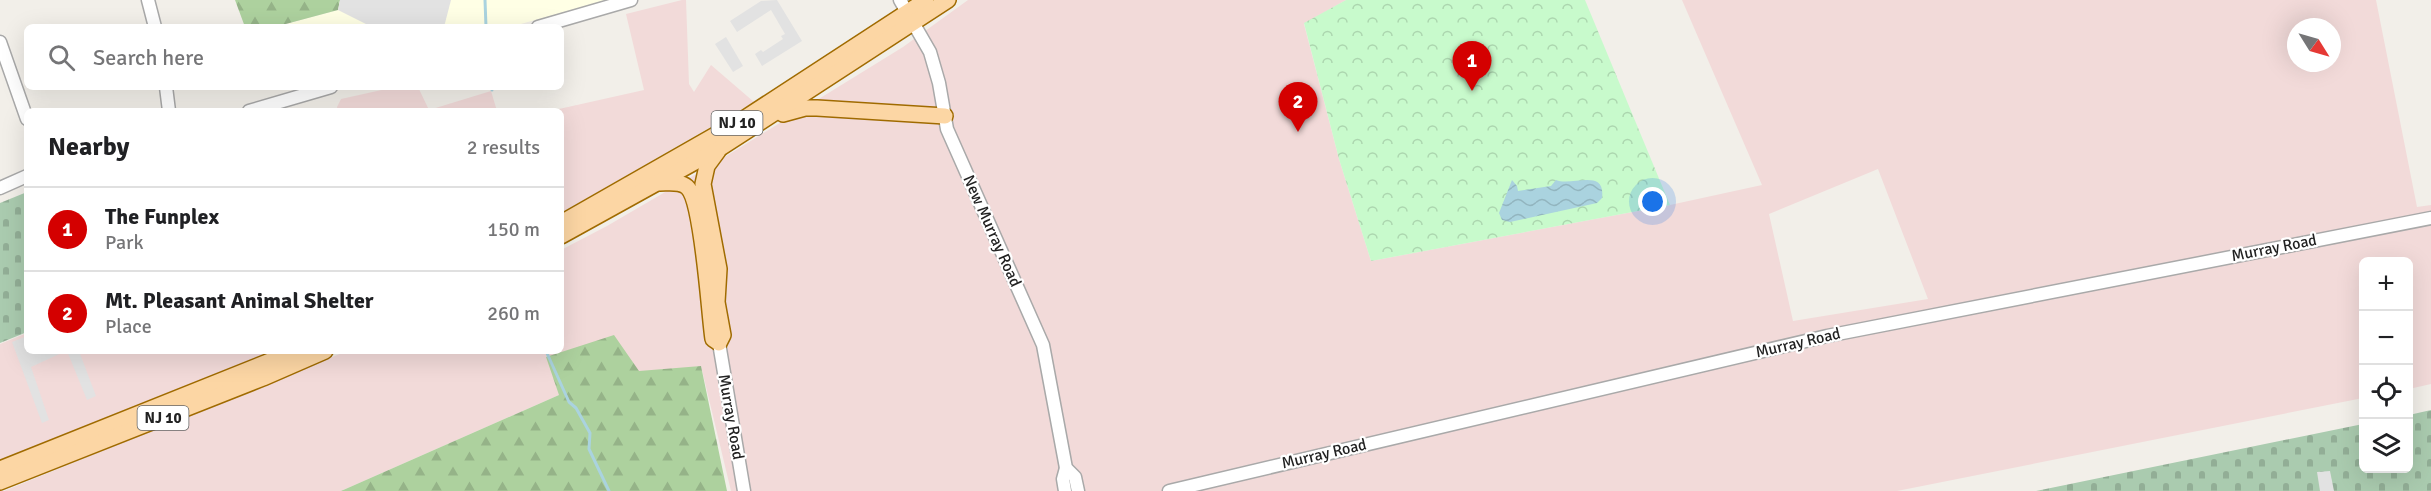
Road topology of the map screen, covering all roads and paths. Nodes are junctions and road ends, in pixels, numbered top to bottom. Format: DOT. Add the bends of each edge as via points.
graph roads {
  1 [pos="148,0"];
  2 [pos="631,0"];
  3 [pos="926,0"];
  4 [pos="948,0"];
  5 [pos="907,12"];
  6 [pos="154,24"];
  7 [pos="548,24"];
  8 [pos="0,42"];
  9 [pos="166,90"];
  10 [pos="321,90"];
  11 [pos="169,108"];
  12 [pos="259,108"];
  13 [pos="24,110"];
  14 [pos="945,116"];
  15 [pos="755,126"];
  16 [pos="722,147"];
  17 [pos="24,177"];
  18 [pos="660,183"];
  19 [pos="0,188"];
  20 [pos="2431,218"];
  21 [pos="564,221"];
  22 [pos="564,234"];
  23 [pos="719,343"];
  24 [pos="288,354"];
  25 [pos="318,354"];
  26 [pos="1066,468"];
  27 [pos="0,469"];
  28 [pos="0,482"];
  29 [pos="744,491"];
  30 [pos="1065,491"];
  31 [pos="1078,491"];
  32 [pos="1169,491"];
  1 -- 6 [label="street"];
  2 -- 7 [label="street"];
  3 -- 5 [label="main road, NJ 10"];
  4 -- 5 [label="main road, NJ 10"];
  5 -- 14 [label="street, New Murray Road" via="933,60"];
  5 -- 15 [label="main road, NJ 10"];
  5 -- 21 [label="main road, NJ 10" via="745,118"];
  8 -- 13 [label="street"];
  9 -- 11 [label="street"];
  10 -- 12 [label="street"];
  14 -- 15 [label="main road" via="805,108"];
  14 -- 26 [label="street, New Murray Road" via="946,129 1042,345"];
  15 -- 16 [label="main road, NJ 10"];
  16 -- 18 [label="main road, NJ 10"];
  16 -- 23 [label="main road" via="707,166 703,184 719,269 717,302 723,335"];
  17 -- 19 [label="street"];
  18 -- 22 [label="main road, NJ 10"];
  18 -- 23 [label="main road" via="681,184 694,198 707,269 713,339"];
  20 -- 32 [label="street, Murray Road" via="1827,336"];
  23 -- 29 [label="street, Murray Road"];
  24 -- 27 [label="main road, NJ 10"];
  25 -- 28 [label="main road, NJ 10"];
  26 -- 30 [label="street, New Murray Road"];
  26 -- 31 [label="street, New Murray Road" via="1075,477"];
}
